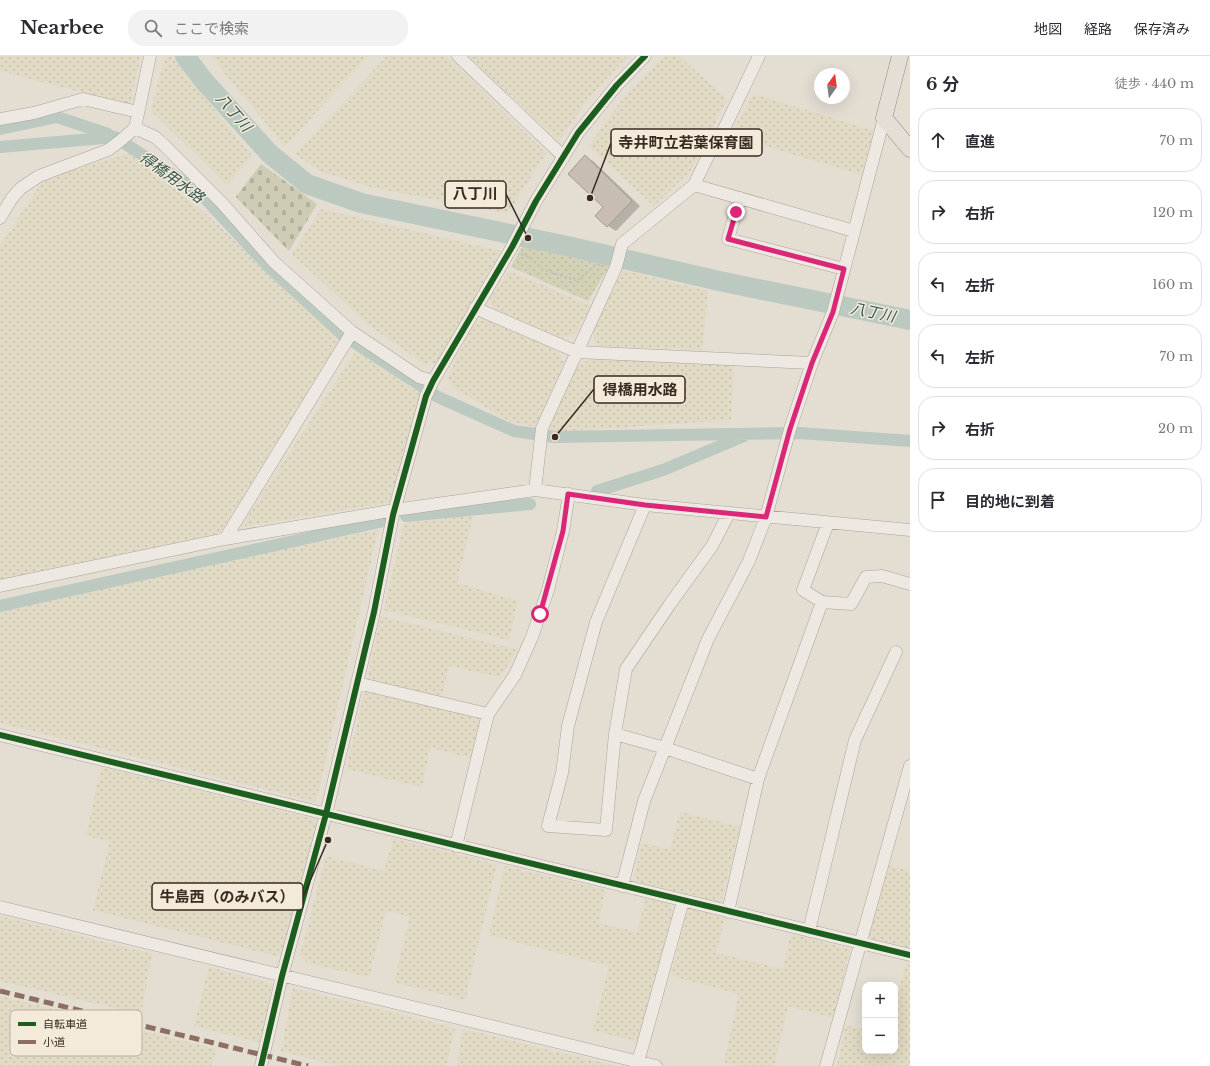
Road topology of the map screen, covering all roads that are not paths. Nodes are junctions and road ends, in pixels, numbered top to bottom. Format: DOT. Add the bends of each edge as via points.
graph roads {
  1 [pos="150,56"];
  2 [pos="458,56"];
  3 [pos="645,56"];
  4 [pos="758,56"];
  5 [pos="900,56"];
  6 [pos="138,112"];
  7 [pos="884,118"];
  8 [pos="0,119"];
  9 [pos="134,128"];
  10 [pos="910,149"];
  11 [pos="564,157"];
  12 [pos="694,184"];
  13 [pos="740,198"];
  14 [pos="0,218"];
  15 [pos="854,231"];
  16 [pos="844,269"];
  17 [pos="475,308"];
  18 [pos="352,332"];
  19 [pos="577,352"];
  20 [pos="812,363"];
  21 [pos="430,388"];
  22 [pos="535,490"];
  23 [pos="568,494"];
  24 [pos="645,505"];
  25 [pos="729,513"];
  26 [pos="766,517"];
  27 [pos="393,518"];
  28 [pos="828,523"];
  29 [pos="910,530"];
  30 [pos="225,539"];
  31 [pos="910,584"];
  32 [pos="0,586"];
  33 [pos="822,602"];
  34 [pos="896,652"];
  35 [pos="356,683"];
  36 [pos="488,714"];
  37 [pos="615,734"];
  38 [pos="0,735"];
  39 [pos="665,748"];
  40 [pos="910,769"];
  41 [pos="758,779"];
  42 [pos="326,814"];
  43 [pos="456,846"];
  44 [pos="622,886"];
  45 [pos="683,901"];
  46 [pos="0,907"];
  47 [pos="728,912"];
  48 [pos="809,931"];
  49 [pos="860,942"];
  50 [pos="910,955"];
  51 [pos="282,976"];
  52 [pos="638,1062"];
  53 [pos="261,1066"];
  54 [pos="656,1066"];
  55 [pos="826,1066"];
  1 -- 6 [label="street"];
  2 -- 11 [label="street"];
  3 -- 11 [label="street" via="617,85 578,134"];
  4 -- 12 [label="street" via="724,129"];
  5 -- 7 [label="main road"];
  6 -- 8 [label="street" via="83,99"];
  6 -- 9 [label="street"];
  7 -- 10 [label="main road"];
  7 -- 15 [label="street"];
  9 -- 14 [label="street" via="108,150 39,176 21,188"];
  9 -- 18 [label="street" via="164,144 222,203 274,262"];
  11 -- 17 [label="street"];
  12 -- 13 [label="street"];
  12 -- 19 [label="street" via="622,244 615,268"];
  13 -- 15 [label="street"];
  13 -- 16 [label="street" via="728,239"];
  15 -- 16 [label="street"];
  16 -- 20 [label="street" via="833,312"];
  17 -- 19 [label="street"];
  17 -- 21 [label="street"];
  18 -- 21 [label="street" via="419,377"];
  18 -- 30 [label="street"];
  19 -- 20 [label="street"];
  19 -- 22 [label="street" via="542,428"];
  20 -- 26 [label="street" via="790,429"];
  21 -- 27 [label="street"];
  22 -- 23 [label="street"];
  22 -- 27 [label="street"];
  23 -- 24 [label="street"];
  23 -- 36 [label="street" via="563,531 548,590 532,637 514,675"];
  24 -- 25 [label="street"];
  24 -- 37 [label="street" via="596,622 568,726 562,773 548,826 606,830"];
  25 -- 26 [label="street"];
  25 -- 37 [label="street" via="712,546 626,669"];
  26 -- 28 [label="street"];
  26 -- 39 [label="street" via="749,560 708,639"];
  27 -- 30 [label="street"];
  27 -- 35 [label="street" via="374,612"];
  28 -- 29 [label="street"];
  28 -- 33 [label="street" via="804,590"];
  30 -- 32 [label="street"];
  31 -- 33 [label="street" via="882,576 866,578 851,604"];
  33 -- 41 [label="street"];
  34 -- 48 [label="street" via="855,740"];
  35 -- 36 [label="street"];
  35 -- 42 [label="street"];
  36 -- 43 [label="street"];
  37 -- 39 [label="street"];
  38 -- 42 [label="street"];
  39 -- 41 [label="street"];
  39 -- 44 [label="street" via="644,801"];
  40 -- 49 [label="street"];
  41 -- 47 [label="street"];
  42 -- 43 [label="street"];
  42 -- 51 [label="street"];
  43 -- 44 [label="street"];
  44 -- 45 [label="street"];
  45 -- 47 [label="street"];
  45 -- 52 [label="street"];
  46 -- 51 [label="street"];
  47 -- 48 [label="street"];
  48 -- 49 [label="street"];
  49 -- 50 [label="street"];
  49 -- 55 [label="street"];
  51 -- 52 [label="street"];
  51 -- 53 [label="street"];
  52 -- 54 [label="street"];
}
